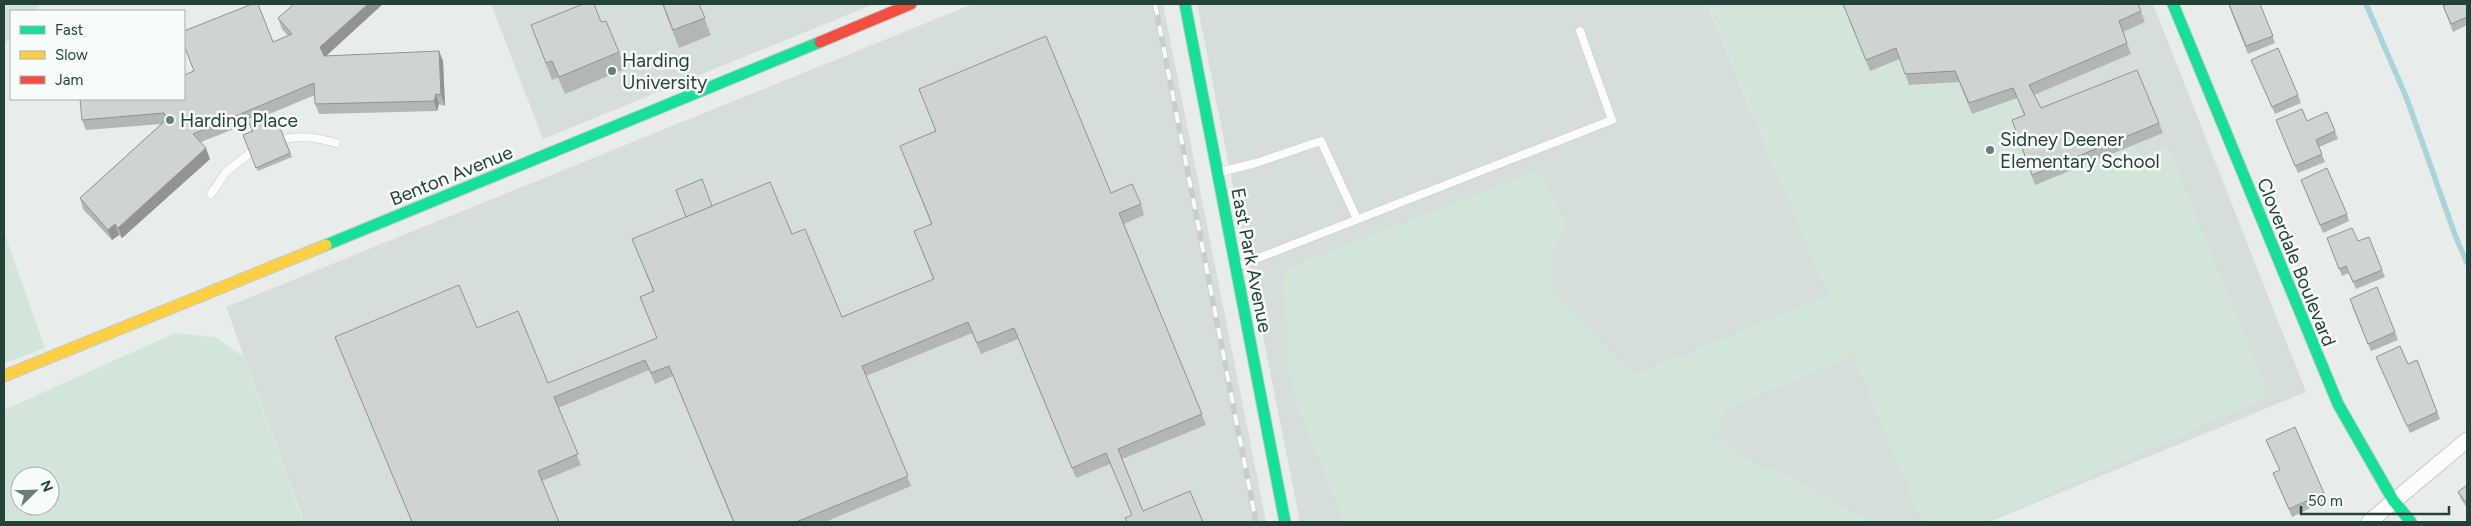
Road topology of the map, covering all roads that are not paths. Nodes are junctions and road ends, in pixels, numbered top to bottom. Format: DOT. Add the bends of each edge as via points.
graph roads {
  1 [pos="911,4"];
  2 [pos="1185,4"];
  3 [pos="2173,4"];
  4 [pos="1580,31"];
  5 [pos="284,139"];
  6 [pos="336,143"];
  7 [pos="250,153"];
  8 [pos="1218,173"];
  9 [pos="211,194"];
  10 [pos="1358,219"];
  11 [pos="1236,267"];
  12 [pos="4,376"];
  13 [pos="2467,440"];
  14 [pos="2393,500"];
  15 [pos="1285,522"];
  16 [pos="2369,522"];
  17 [pos="2411,522"];
  1 -- 12 [label="street, Benton Avenue"];
  2 -- 8 [label="street, East Park Avenue"];
  3 -- 14 [label="street, Cloverdale Boulevard" via="2338,404"];
  4 -- 10 [label="lane" via="1612,120"];
  5 -- 6 [label="lane" via="312,137"];
  7 -- 9 [label="lane" via="226,172"];
  8 -- 10 [label="lane" via="1256,164 1321,141"];
  8 -- 11 [label="street, East Park Avenue"];
  10 -- 11 [label="lane"];
  11 -- 15 [label="street, East Park Avenue"];
  13 -- 14 [label="street"];
  14 -- 16 [label="street"];
  14 -- 17 [label="street, Cloverdale Boulevard"];
}
